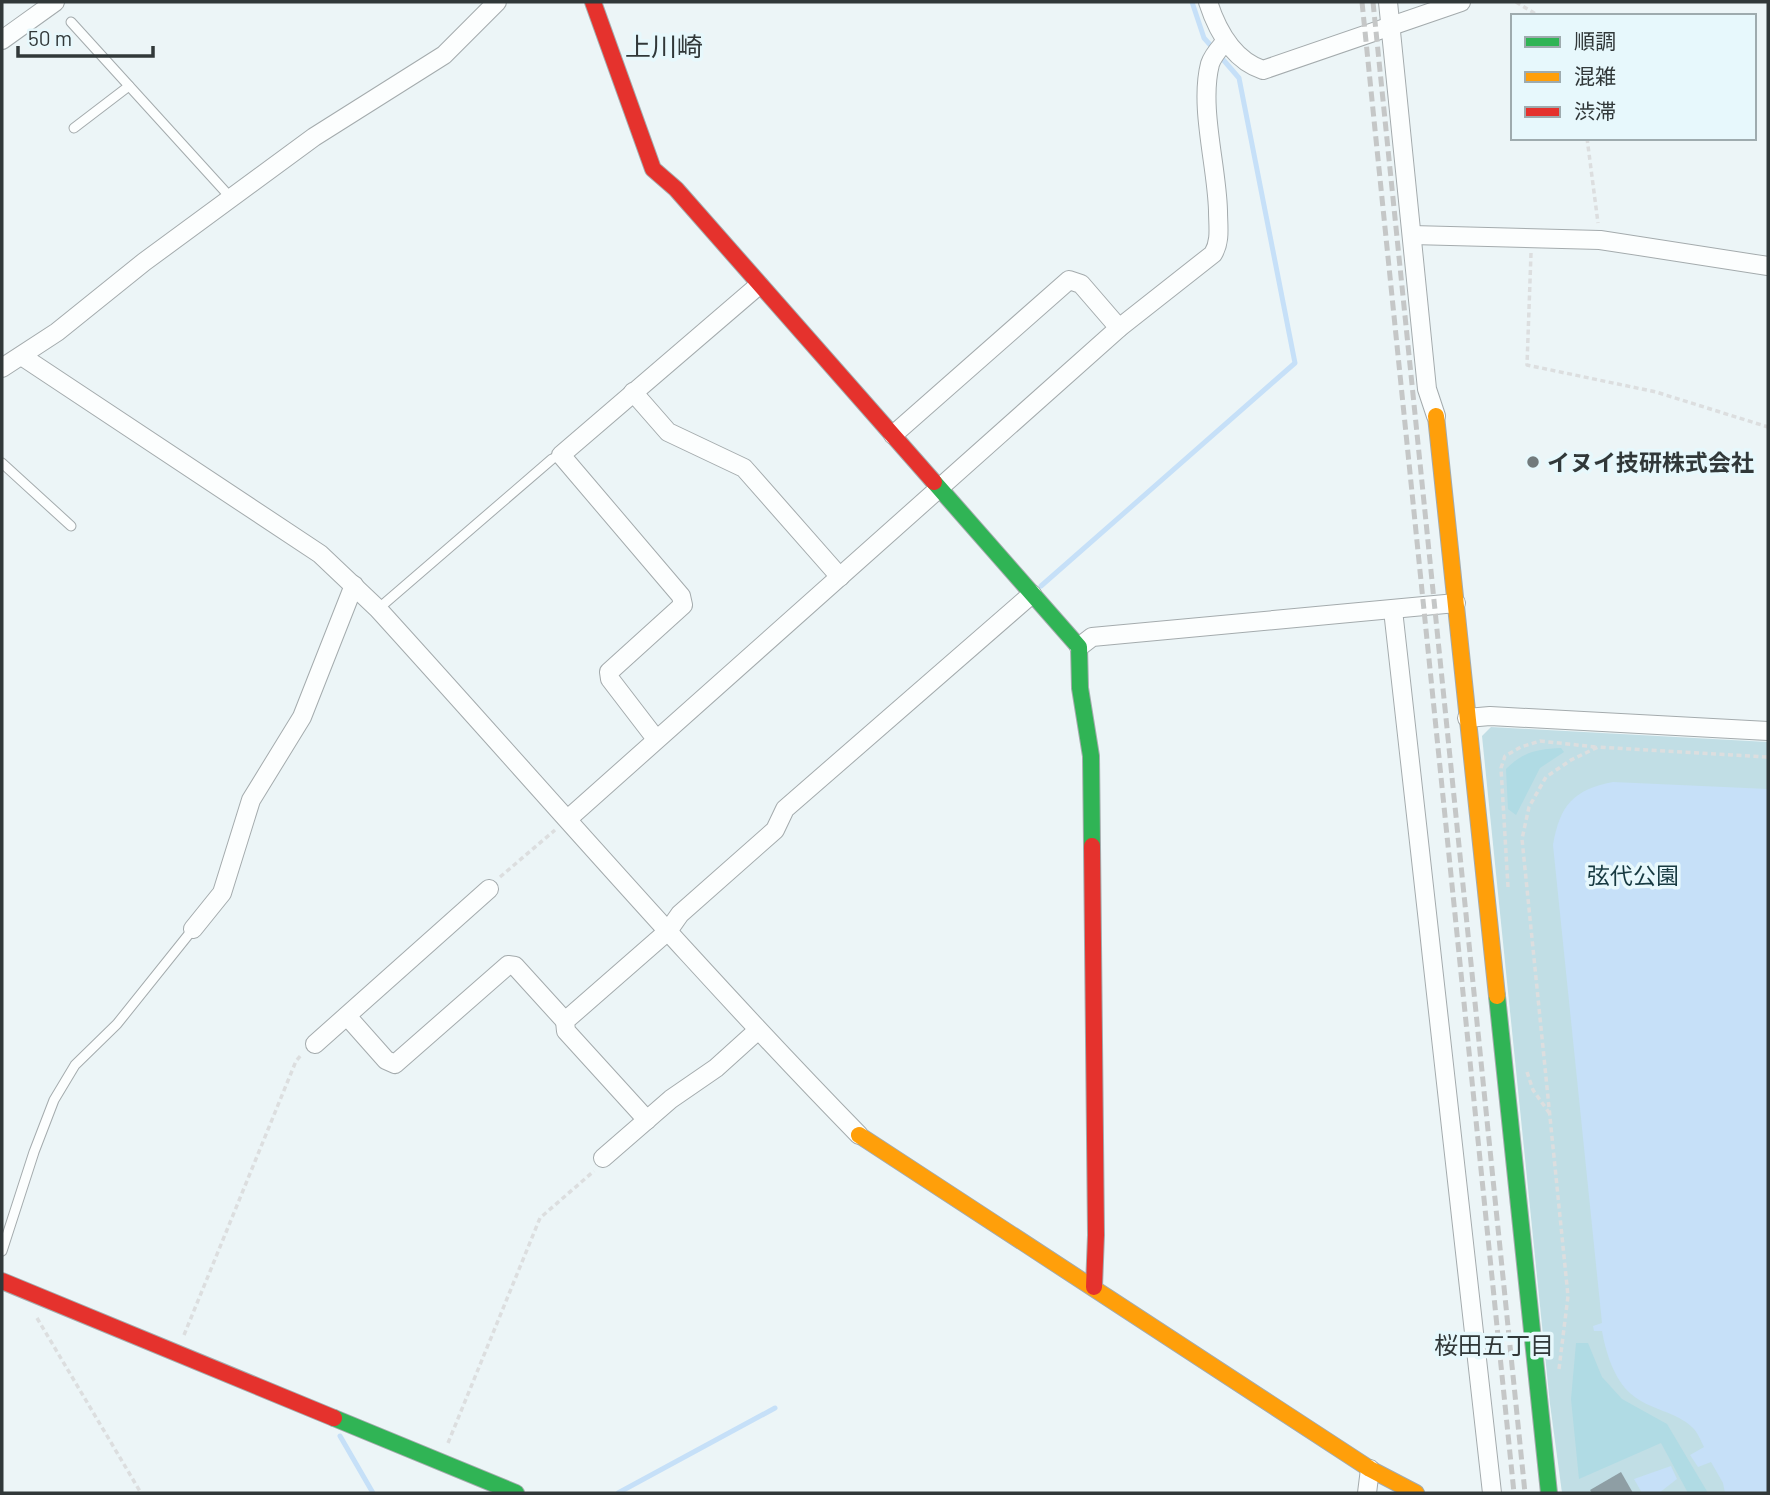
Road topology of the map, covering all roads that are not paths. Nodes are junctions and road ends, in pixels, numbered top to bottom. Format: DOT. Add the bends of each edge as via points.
graph roads {
  1 [pos="55,2"];
  2 [pos="497,2"];
  3 [pos="593,2"];
  4 [pos="1208,2"];
  5 [pos="1388,2"];
  6 [pos="1461,2"];
  7 [pos="71,22"];
  8 [pos="1391,27"];
  9 [pos="2,40"];
  10 [pos="1225,42"];
  11 [pos="129,86"];
  12 [pos="74,128"];
  13 [pos="231,198"];
  14 [pos="1412,235"];
  15 [pos="1768,266"];
  16 [pos="759,285"];
  17 [pos="1119,328"];
  18 [pos="23,357"];
  19 [pos="2,368"];
  20 [pos="633,392"];
  21 [pos="1436,416"];
  22 [pos="893,435"];
  23 [pos="561,455"];
  24 [pos="2,463"];
  25 [pos="939,489"];
  26 [pos="71,526"];
  27 [pos="840,577"];
  28 [pos="354,585"];
  29 [pos="1032,594"];
  30 [pos="1455,603"];
  31 [pos="378,609"];
  32 [pos="1393,610"];
  33 [pos="1079,647"];
  34 [pos="1466,718"];
  35 [pos="1768,731"];
  36 [pos="656,738"];
  37 [pos="569,818"];
  38 [pos="489,889"];
  39 [pos="193,929"];
  40 [pos="668,931"];
  41 [pos="347,1016"];
  42 [pos="565,1021"];
  43 [pos="757,1031"];
  44 [pos="315,1044"];
  45 [pos="647,1120"];
  46 [pos="859,1135"];
  47 [pos="603,1158"];
  48 [pos="2,1251"];
  49 [pos="2,1281"];
  50 [pos="1094,1287"];
  51 [pos="1370,1469"];
  52 [pos="516,1493"];
  53 [pos="1367,1493"];
  54 [pos="1416,1493"];
  55 [pos="1492,1493"];
  56 [pos="1549,1493"];
  1 -- 9 [label="street"];
  2 -- 13 [label="street" via="444,55 314,137"];
  3 -- 16 [label="street" via="653,169"];
  4 -- 10 [label="street"];
  5 -- 8 [label="street"];
  6 -- 8 [label="street"];
  7 -- 11 [label="lane"];
  8 -- 10 [label="street" via="1263,70 1251,66"];
  8 -- 14 [label="street"];
  10 -- 17 [label="street" via="1210,64 1206,94 1217,185 1217,247"];
  11 -- 12 [label="lane"];
  11 -- 13 [label="lane"];
  13 -- 18 [label="street"];
  14 -- 15 [label="street" via="1600,240"];
  14 -- 21 [label="street" via="1427,389"];
  16 -- 20 [label="street"];
  16 -- 22 [label="street"];
  17 -- 22 [label="street" via="1081,285 1069,280"];
  17 -- 25 [label="street"];
  18 -- 19 [label="street"];
  18 -- 28 [label="street" via="320,554"];
  20 -- 23 [label="street"];
  20 -- 27 [label="street" via="668,432 744,468"];
  21 -- 30 [label="street"];
  22 -- 25 [label="street"];
  23 -- 31 [label="lane"];
  23 -- 36 [label="street" via="681,596 684,605 609,672"];
  24 -- 26 [label="lane"];
  25 -- 27 [label="street"];
  25 -- 29 [label="street"];
  27 -- 36 [label="street"];
  28 -- 31 [label="street"];
  28 -- 39 [label="street" via="302,717 251,800 222,893"];
  29 -- 33 [label="street"];
  29 -- 40 [label="street" via="785,809 775,830 680,914"];
  30 -- 32 [label="street"];
  30 -- 34 [label="street"];
  31 -- 37 [label="street"];
  32 -- 33 [label="street" via="1093,637"];
  32 -- 55 [label="street"];
  33 -- 50 [label="street" via="1093,815"];
  34 -- 35 [label="street"];
  34 -- 56 [label="street"];
  36 -- 37 [label="street"];
  37 -- 40 [label="street"];
  38 -- 41 [label="street"];
  39 -- 48 [label="lane" via="117,1024 75,1065 54,1100"];
  40 -- 42 [label="street"];
  40 -- 43 [label="street"];
  41 -- 42 [label="street" via="386,1060 395,1064 508,965 515,966"];
  41 -- 44 [label="street"];
  42 -- 45 [label="street" via="566,1031"];
  43 -- 45 [label="street"];
  43 -- 46 [label="street"];
  45 -- 47 [label="street"];
  46 -- 50 [label="street"];
  49 -- 52 [label="street"];
  50 -- 51 [label="street"];
  51 -- 53 [label="street"];
  51 -- 54 [label="street"];
}
